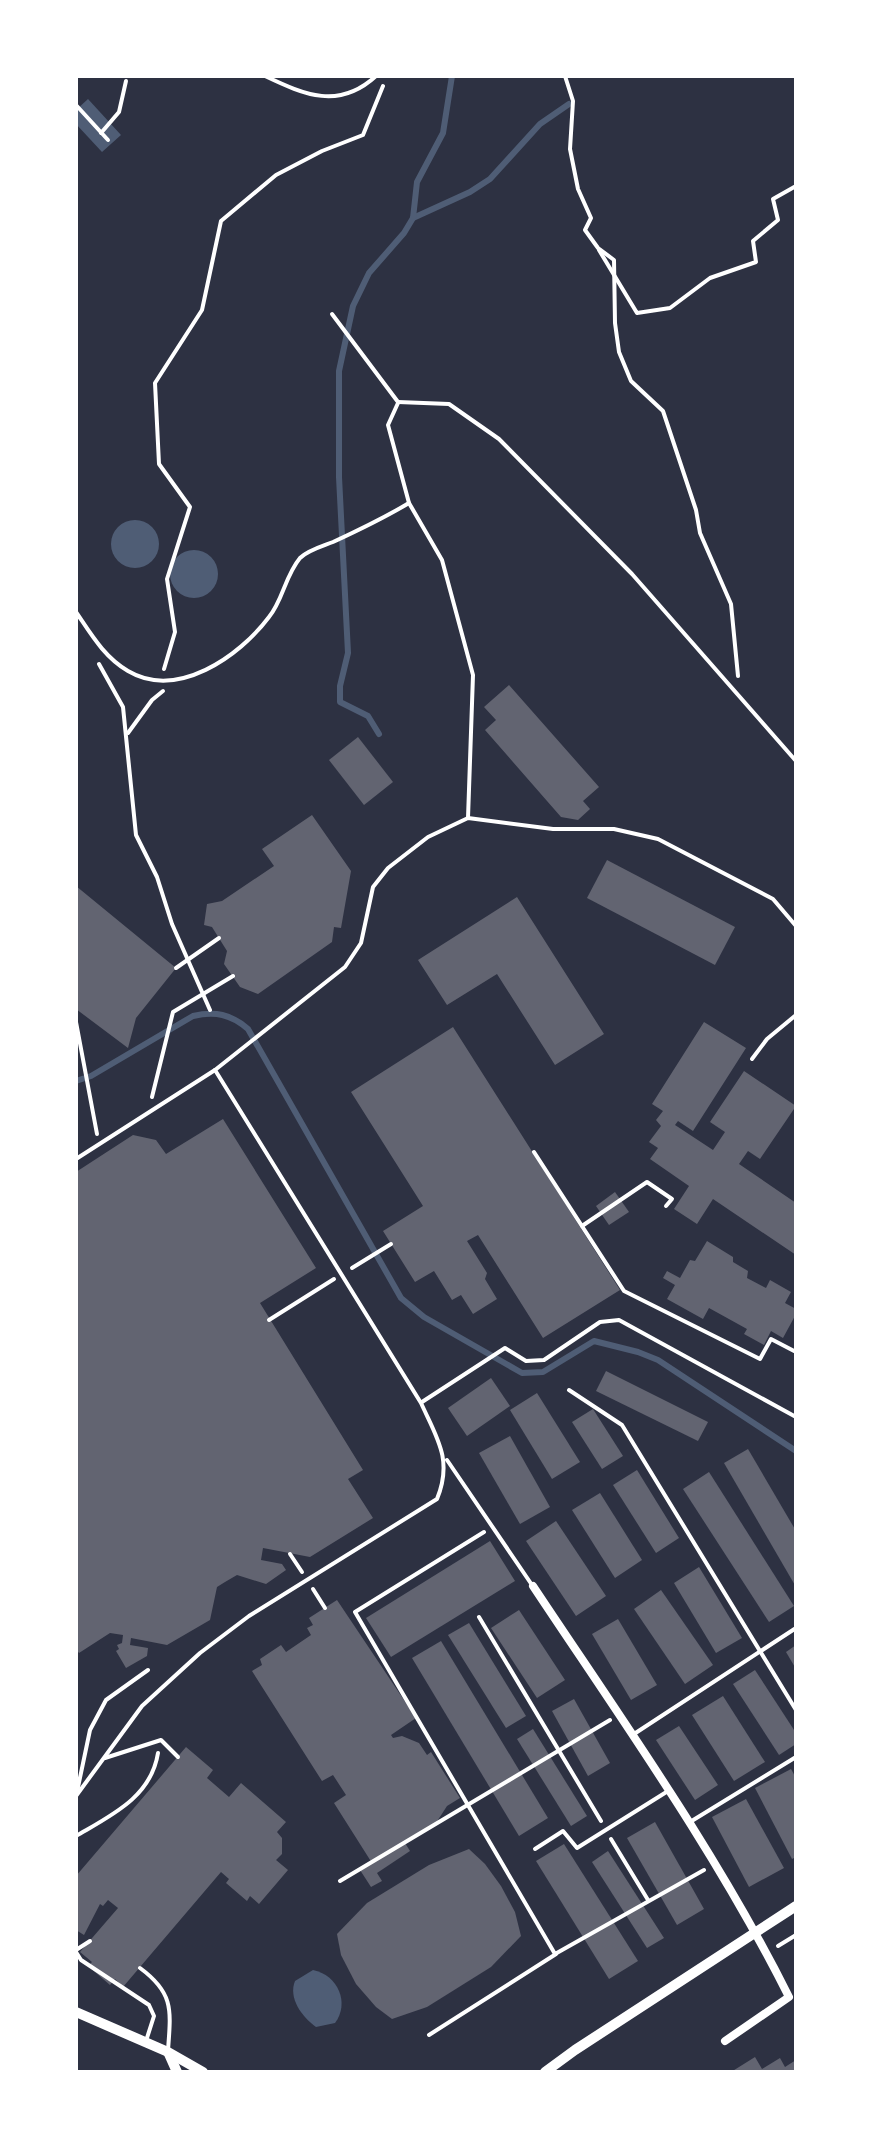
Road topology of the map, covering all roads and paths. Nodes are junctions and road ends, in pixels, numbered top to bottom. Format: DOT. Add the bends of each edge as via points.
graph roads {
  1 [pos="265,76"];
  2 [pos="376,76"];
  3 [pos="565,76"];
  4 [pos="126,81"];
  5 [pos="383,86"];
  6 [pos="76,105"];
  7 [pos="101,133"];
  8 [pos="108,140"];
  9 [pos="796,186"];
  10 [pos="614,274"];
  11 [pos="332,314"];
  12 [pos="398,402"];
  13 [pos="409,503"];
  14 [pos="76,612"];
  15 [pos="98,663"];
  16 [pos="179,678"];
  17 [pos="160,682"];
  18 [pos="741,699"];
  19 [pos="127,735"];
  20 [pos="796,761"];
  21 [pos="468,818"];
  22 [pos="796,926"];
  23 [pos="219,938"];
  24 [pos="176,968"];
  25 [pos="233,976"];
  26 [pos="210,1010"];
  27 [pos="796,1015"];
  28 [pos="76,1022"];
  29 [pos="752,1059"];
  30 [pos="215,1070"];
  31 [pos="149,1109"];
  32 [pos="99,1141"];
  33 [pos="534,1152"];
  34 [pos="76,1159"];
  35 [pos="666,1206"];
  36 [pos="582,1226"];
  37 [pos="796,1352"];
  38 [pos="569,1390"];
  39 [pos="421,1403"];
  40 [pos="796,1417"];
  41 [pos="445,1459"];
  42 [pos="493,1526"];
  43 [pos="533,1586"];
  44 [pos="479,1617"];
  45 [pos="796,1628"];
  46 [pos="761,1650"];
  47 [pos="148,1670"];
  48 [pos="796,1710"];
  49 [pos="619,1715"];
  50 [pos="632,1735"];
  51 [pos="558,1751"];
  52 [pos="158,1753"];
  53 [pos="178,1757"];
  54 [pos="796,1757"];
  55 [pos="102,1759"];
  56 [pos="668,1791"];
  57 [pos="76,1795"];
  58 [pos="468,1804"];
  59 [pos="688,1824"];
  60 [pos="606,1830"];
  61 [pos="76,1836"];
  62 [pos="535,1849"];
  63 [pos="714,1864"];
  64 [pos="340,1881"];
  65 [pos="649,1901"];
  66 [pos="796,1906"];
  67 [pos="756,1931"];
  68 [pos="90,1941"];
  69 [pos="76,1951"];
  70 [pos="556,1954"];
  71 [pos="140,1968"];
  72 [pos="76,2012"];
  73 [pos="429,2035"];
  74 [pos="725,2041"];
  75 [pos="145,2043"];
  76 [pos="168,2052"];
  77 [pos="177,2072"];
  78 [pos="203,2072"];
  79 [pos="545,2072"];
  1 -- 2 [label="lane" via="332,97 349,94"];
  3 -- 10 [label="path" via="573,101 570,149 591,218 585,230 614,260"];
  4 -- 7 [label="path" via="119,112"];
  5 -- 17 [label="path" via="363,135 276,175 221,221 202,310 155,383 159,464 190,507 167,579 175,632"];
  6 -- 7 [label="path"];
  7 -- 8 [label="path"];
  9 -- 10 [label="path" via="773,199 778,220 753,241 756,262 710,278 670,308 637,313"];
  10 -- 18 [label="path" via="619,352 631,381 663,411 700,533 731,604"];
  11 -- 12 [label="lane"];
  12 -- 13 [label="lane" via="388,425"];
  12 -- 18 [label="lane" via="449,404 499,439 632,574"];
  13 -- 16 [label="lane" via="303,556 270,616 239,648 211,669"];
  13 -- 21 [label="lane" via="442,560 473,675"];
  14 -- 17 [label="lane" via="100,648 128,672"];
  15 -- 19 [label="path" via="123,707"];
  16 -- 17 [label="lane"];
  16 -- 19 [label="path" via="152,700"];
  18 -- 20 [label="lane"];
  19 -- 26 [label="path" via="136,835"];
  21 -- 22 [label="lane" via="553,829 614,829 658,839 773,899"];
  21 -- 30 [label="lane" via="428,837 388,868 373,887 361,943 345,967"];
  23 -- 24 [label="path"];
  25 -- 31 [label="path" via="173,1012"];
  27 -- 29 [label="lane"];
  28 -- 32 [label="path"];
  30 -- 34 [label="lane"];
  30 -- 39 [label="lane"];
  33 -- 36 [label="path"];
  35 -- 36 [label="path" via="672,1199 647,1182"];
  36 -- 37 [label="path" via="624,1291 760,1359 771,1339"];
  38 -- 46 [label="lane" via="622,1425"];
  39 -- 40 [label="lane" via="505,1348 526,1361 544,1360 600,1322 619,1320"];
  39 -- 41 [label="lane"];
  41 -- 42 [label="lane"];
  41 -- 55 [label="lane" via="437,1499 249,1616 200,1653 142,1706"];
  42 -- 43 [label="lane"];
  42 -- 58 [label="path" via="355,1612"];
  43 -- 49 [label="street"];
  44 -- 51 [label="path"];
  45 -- 46 [label="lane"];
  46 -- 48 [label="lane"];
  46 -- 50 [label="lane"];
  47 -- 57 [label="lane" via="106,1700 90,1730"];
  49 -- 50 [label="street"];
  49 -- 51 [label="path"];
  50 -- 56 [label="street"];
  51 -- 58 [label="path"];
  51 -- 60 [label="path"];
  52 -- 61 [label="lane" via="143,1791"];
  53 -- 55 [label="lane" via="161,1740"];
  54 -- 59 [label="lane"];
  55 -- 57 [label="lane"];
  56 -- 59 [label="street"];
  56 -- 60 [label="lane"];
  58 -- 64 [label="path"];
  58 -- 70 [label="path"];
  59 -- 63 [label="street"];
  60 -- 62 [label="lane" via="577,1848 563,1831"];
  60 -- 65 [label="path"];
  63 -- 65 [label="path"];
  63 -- 67 [label="street"];
  65 -- 70 [label="path"];
  66 -- 67 [label="street"];
  67 -- 74 [label="street" via="789,1997"];
  67 -- 79 [label="street"];
  68 -- 69 [label="lane"];
  69 -- 75 [label="lane" via="81,1960 149,2005 154,2016"];
  70 -- 73 [label="path"];
  71 -- 76 [label="lane" via="165,1991 171,2011"];
  72 -- 75 [label="street"];
  75 -- 76 [label="street"];
  76 -- 77 [label="street"];
  76 -- 78 [label="street"];
}
